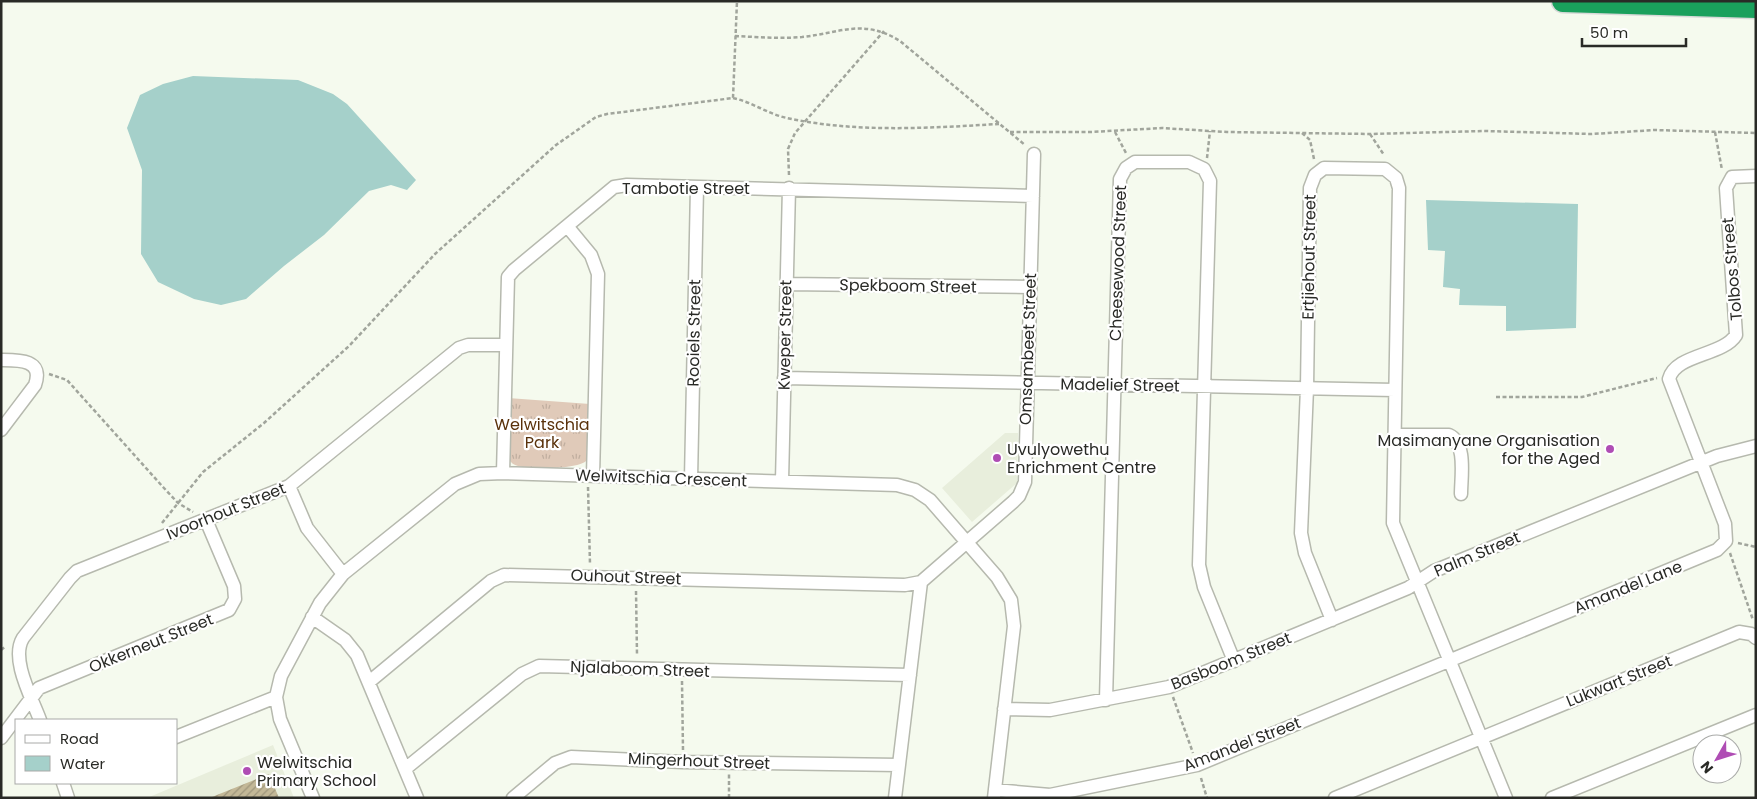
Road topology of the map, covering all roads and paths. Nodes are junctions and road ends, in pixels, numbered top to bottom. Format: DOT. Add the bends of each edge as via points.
graph roads {
  1 [pos="737,1"];
  2 [pos="1563,1"];
  3 [pos="1756,7"];
  4 [pos="884,31"];
  5 [pos="735,36"];
  6 [pos="733,98"];
  7 [pos="807,121"];
  8 [pos="1000,124"];
  9 [pos="1114,131"];
  10 [pos="1210,131"];
  11 [pos="1010,132"];
  12 [pos="1302,132"];
  13 [pos="1715,132"];
  14 [pos="1756,133"];
  15 [pos="1370,134"];
  16 [pos="1034,154"];
  17 [pos="1132,164"];
  18 [pos="1204,169"];
  19 [pos="1317,172"];
  20 [pos="1392,174"];
  21 [pos="1735,176"];
  22 [pos="1756,176"];
  23 [pos="697,187"];
  24 [pos="789,188"];
  25 [pos="1033,196"];
  26 [pos="568,226"];
  27 [pos="786,284"];
  28 [pos="1030,288"];
  29 [pos="505,345"];
  30 [pos="1,360"];
  31 [pos="36,370"];
  32 [pos="1670,374"];
  33 [pos="784,378"];
  34 [pos="1028,383"];
  35 [pos="1114,385"];
  36 [pos="1204,386"];
  37 [pos="1307,388"];
  38 [pos="1395,390"];
  39 [pos="1496,397"];
  40 [pos="1,430"];
  41 [pos="1394,435"];
  42 [pos="1756,446"];
  43 [pos="1702,462"];
  44 [pos="503,473"];
  45 [pos="590,476"];
  46 [pos="691,479"];
  47 [pos="782,481"];
  48 [pos="289,486"];
  49 [pos="1461,494"];
  50 [pos="178,503"];
  51 [pos="206,520"];
  52 [pos="158,528"];
  53 [pos="966,541"];
  54 [pos="1726,541"];
  55 [pos="1756,546"];
  56 [pos="343,574"];
  57 [pos="590,576"];
  58 [pos="636,578"];
  59 [pos="921,582"];
  60 [pos="1418,582"];
  61 [pos="312,617"];
  62 [pos="1332,620"];
  63 [pos="1753,620"];
  64 [pos="1756,638"];
  65 [pos="11,640"];
  66 [pos="1,650"];
  67 [pos="1234,660"];
  68 [pos="1450,660"];
  69 [pos="637,669"];
  70 [pos="682,670"];
  71 [pos="910,675"];
  72 [pos="370,682"];
  73 [pos="1169,687"];
  74 [pos="276,697"];
  75 [pos="32,698"];
  76 [pos="1106,700"];
  77 [pos="1004,708"];
  78 [pos="1756,715"];
  79 [pos="16,719"];
  80 [pos="40,719"];
  81 [pos="15,720"];
  82 [pos="178,736"];
  83 [pos="1481,737"];
  84 [pos="1,738"];
  85 [pos="683,762"];
  86 [pos="729,763"];
  87 [pos="899,765"];
  88 [pos="1197,765"];
  89 [pos="405,769"];
  90 [pos="63,784"];
  91 [pos="994,794"];
  92 [pos="68,798"];
  93 [pos="313,798"];
  94 [pos="417,798"];
  95 [pos="513,798"];
  96 [pos="728,798"];
  97 [pos="895,798"];
  98 [pos="1207,798"];
  99 [pos="1335,798"];
  100 [pos="1506,798"];
  101 [pos="1552,798"];
  1 -- 5 [label="path"];
  2 -- 3 [label="highway"];
  4 -- 5 [label="path" via="840,28 789,38"];
  4 -- 7 [label="path"];
  4 -- 8 [label="path"];
  5 -- 6 [label="path"];
  6 -- 7 [label="path" via="785,118"];
  6 -- 50 [label="path" via="607,114 596,117 556,145 425,264 349,346 264,423 203,472"];
  7 -- 8 [label="path" via="905,130"];
  7 -- 24 [label="path" via="795,133 788,149"];
  8 -- 11 [label="path"];
  9 -- 10 [label="path" via="1162,128"];
  9 -- 11 [label="path"];
  9 -- 17 [label="path"];
  10 -- 12 [label="path"];
  10 -- 18 [label="path"];
  11 -- 16 [label="path"];
  12 -- 15 [label="path"];
  12 -- 19 [label="path" via="1310,140"];
  13 -- 14 [label="path"];
  13 -- 15 [label="path"];
  13 -- 21 [label="path" via="1722,171"];
  15 -- 20 [label="path" via="1388,160"];
  16 -- 25 [label="street, Omsambeet Street"];
  17 -- 18 [label="street, Cheesewood Street" via="1189,162"];
  17 -- 35 [label="street, Cheesewood Street" via="1120,180"];
  18 -- 36 [label="street" via="1211,186"];
  19 -- 20 [label="street, Ertjiehout Street" via="1324,168 1380,168"];
  19 -- 37 [label="street, Ertjiehout Street" via="1310,188"];
  20 -- 38 [label="street" via="1399,188"];
  21 -- 22 [label="street"];
  21 -- 32 [label="street, Tolbos Street" via="1726,188 1737,332 1731,341 1676,367"];
  23 -- 24 [label="street, Tambotie Street"];
  23 -- 26 [label="street, Tambotie Street" via="620,186 609,190"];
  23 -- 46 [label="street, Rooiels Street"];
  24 -- 25 [label="street, Tambotie Street"];
  24 -- 27 [label="street, Kweper Street"];
  25 -- 28 [label="street, Omsambeet Street"];
  26 -- 29 [label="street, Tambotie Street" via="508,277"];
  26 -- 45 [label="street" via="591,255 598,274"];
  27 -- 28 [label="street, Spekboom Street"];
  27 -- 33 [label="street, Kweper Street"];
  28 -- 34 [label="street, Omsambeet Street"];
  29 -- 44 [label="street, Tambotie Street"];
  29 -- 48 [label="street, Ivoorhout Street" via="459,348"];
  30 -- 31 [label="street" via="27,361"];
  31 -- 40 [label="street" via="35,385"];
  31 -- 50 [label="path" via="67,380"];
  32 -- 39 [label="path" via="1582,397"];
  32 -- 43 [label="street" via="1669,384"];
  33 -- 34 [label="street, Madelief Street"];
  33 -- 47 [label="street, Kweper Street"];
  34 -- 35 [label="street, Madelief Street"];
  34 -- 53 [label="street, Omsambeet Street" via="1025,482 1022,490 1013,502"];
  35 -- 36 [label="street, Madelief Street"];
  35 -- 76 [label="street, Cheesewood Street"];
  36 -- 37 [label="street, Madelief Street"];
  36 -- 67 [label="street" via="1200,574"];
  37 -- 38 [label="street, Madelief Street"];
  37 -- 62 [label="street, Ertjiehout Street" via="1301,533 1305,553"];
  38 -- 41 [label="street"];
  41 -- 49 [label="street" via="1449,435 1456,439 1460,447"];
  41 -- 60 [label="street" via="1393,523"];
  42 -- 43 [label="street, Palm Street"];
  43 -- 54 [label="street" via="1725,524"];
  43 -- 60 [label="street, Palm Street" via="1434,571"];
  44 -- 45 [label="street, Welwitschia Crescent"];
  44 -- 56 [label="street, Welwitschia Crescent" via="479,474 455,484"];
  45 -- 46 [label="street, Welwitschia Crescent"];
  45 -- 57 [label="path"];
  46 -- 47 [label="street, Welwitschia Crescent"];
  47 -- 53 [label="street, Welwitschia Crescent" via="906,487 930,500"];
  48 -- 51 [label="street, Ivoorhout Street"];
  48 -- 56 [label="street" via="307,528"];
  50 -- 51 [label="path"];
  50 -- 52 [label="path"];
  51 -- 75 [label="street, Ivoorhout Street" via="77,572 70,578 18,647 18,660"];
  51 -- 75 [label="street, Okkerneut Street" via="234,586 235,599 229,610 39,688"];
  53 -- 59 [label="street, Omsambeet Street"];
  53 -- 77 [label="street, Welwitschia Crescent" via="1003,584 1013,608 1014,626"];
  54 -- 55 [label="path"];
  54 -- 63 [label="path"];
  54 -- 68 [label="street, Amandel Lane" via="1712,553"];
  56 -- 61 [label="street, Welwitschia Crescent"];
  57 -- 58 [label="street, Ouhout Street"];
  57 -- 72 [label="street, Ouhout Street" via="511,573 498,577"];
  58 -- 59 [label="street, Ouhout Street" via="905,585"];
  58 -- 69 [label="path"];
  59 -- 71 [label="street"];
  60 -- 62 [label="street, Basboom Street"];
  60 -- 68 [label="street, Palm Street"];
  61 -- 72 [label="street" via="349,644"];
  61 -- 74 [label="street, Welwitschia Crescent" via="281,676"];
  62 -- 67 [label="street, Basboom Street"];
  64 -- 83 [label="street, Lukwart Street" via="1740,632"];
  65 -- 66 [label="path"];
  67 -- 73 [label="street, Basboom Street"];
  68 -- 83 [label="street, Palm Street"];
  68 -- 88 [label="street, Amandel Street"];
  69 -- 70 [label="street, Njalaboom Street"];
  69 -- 89 [label="street, Njalaboom Street" via="546,665 533,668"];
  70 -- 71 [label="street, Njalaboom Street"];
  70 -- 85 [label="path"];
  71 -- 87 [label="street"];
  72 -- 89 [label="street"];
  73 -- 76 [label="street, Basboom Street"];
  73 -- 88 [label="path"];
  74 -- 82 [label="street"];
  74 -- 93 [label="street, Welwitschia Crescent" via="280,719"];
  75 -- 79 [label="street, Okkerneut Street"];
  75 -- 80 [label="street, Ivoorhout Street"];
  76 -- 77 [label="street, Basboom Street" via="1050,710"];
  77 -- 91 [label="street, Welwitschia Crescent"];
  78 -- 101 [label="street"];
  81 -- 84 [label="street, Okkerneut Street"];
  83 -- 99 [label="street, Lukwart Street"];
  83 -- 100 [label="street, Palm Street"];
  85 -- 86 [label="street, Mingerhout Street"];
  85 -- 95 [label="street, Mingerhout Street" via="565,758"];
  86 -- 87 [label="street, Mingerhout Street"];
  86 -- 96 [label="path"];
  87 -- 97 [label="street"];
  88 -- 91 [label="street, Amandel Street" via="1050,795"];
  88 -- 98 [label="path"];
  89 -- 94 [label="street"];
  90 -- 92 [label="street"];
}
